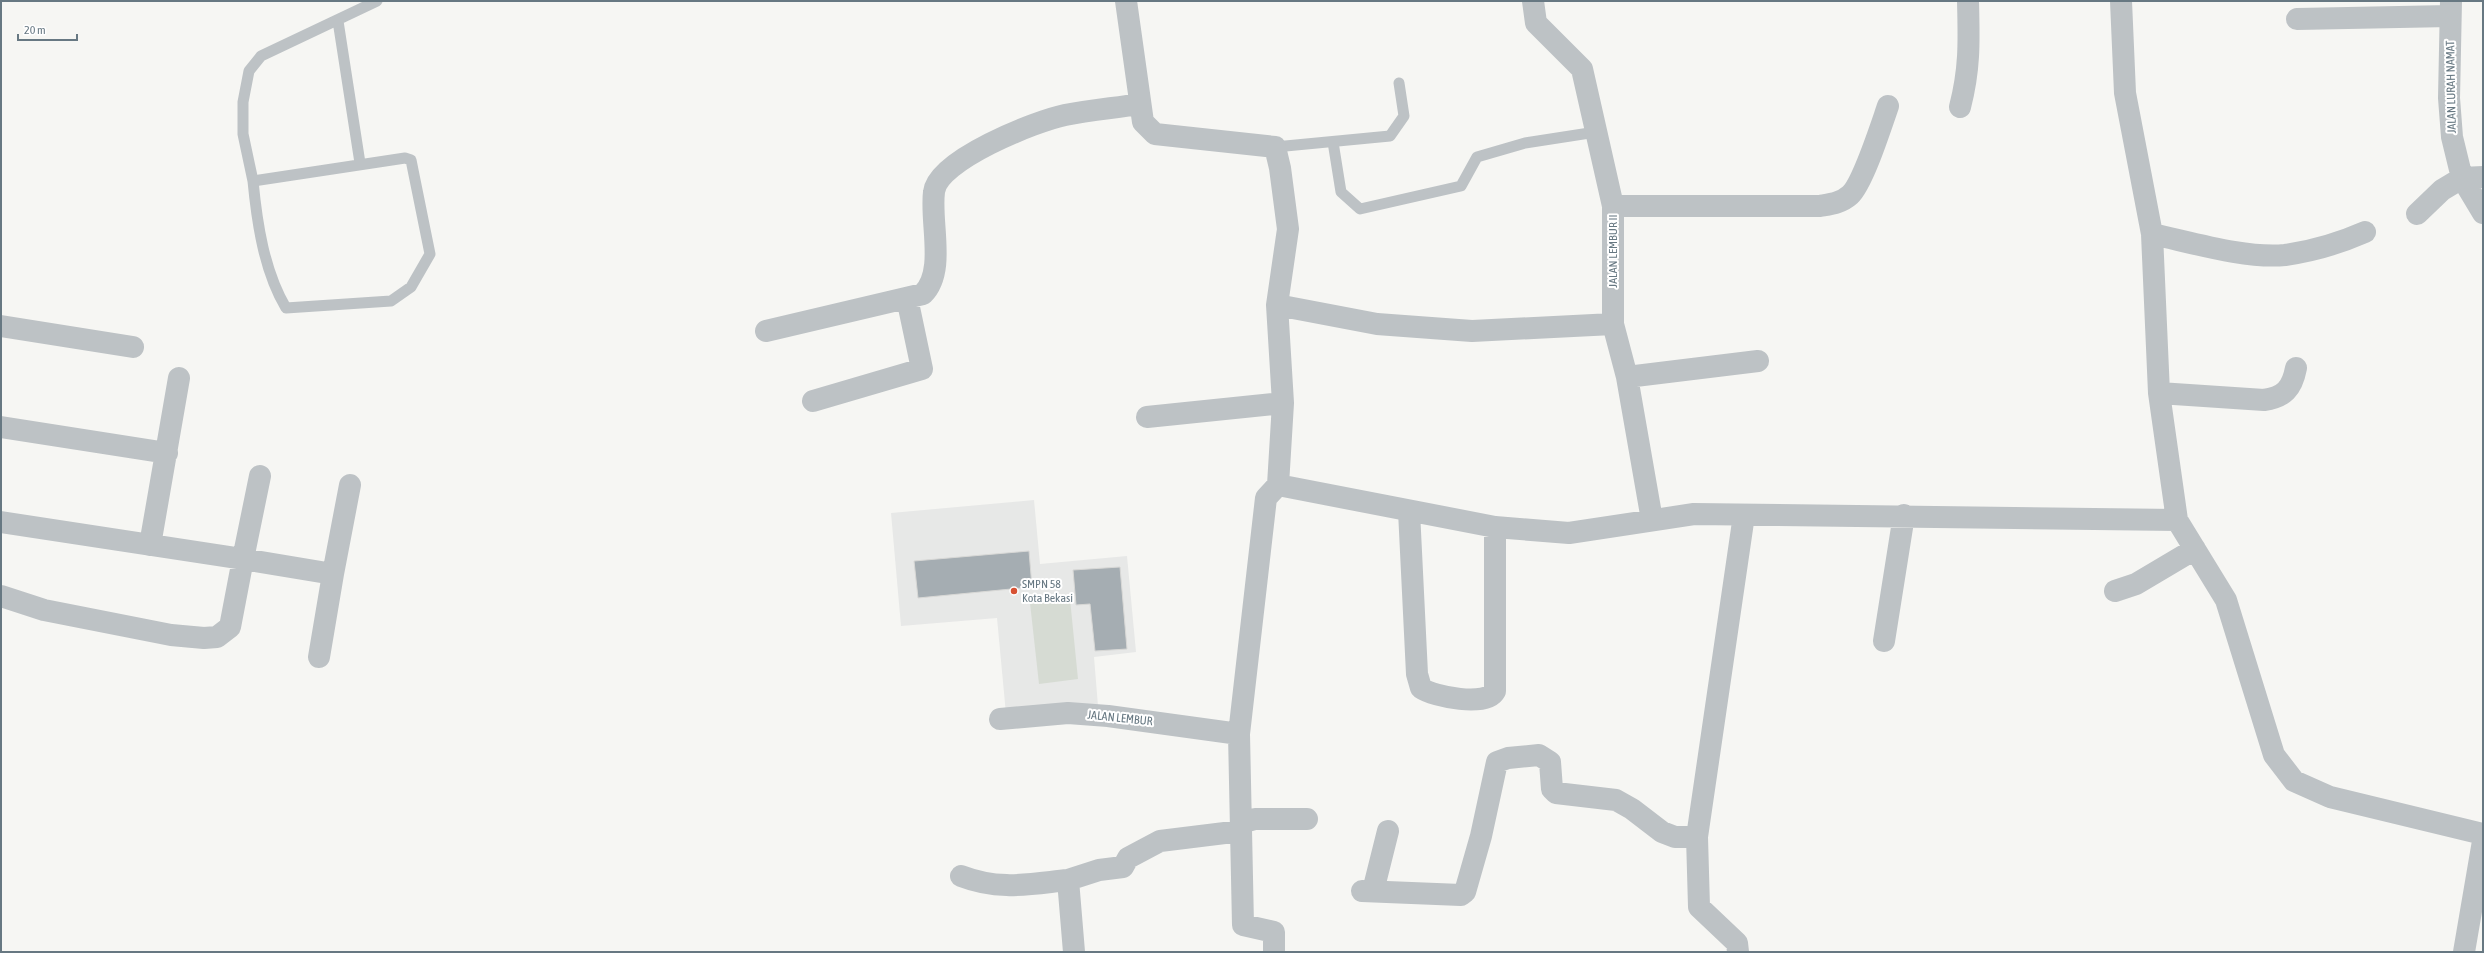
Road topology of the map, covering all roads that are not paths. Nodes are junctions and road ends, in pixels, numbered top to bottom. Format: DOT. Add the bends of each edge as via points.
graph roads {
  1 [pos="376,1"];
  2 [pos="1126,1"];
  3 [pos="1533,1"];
  4 [pos="1968,1"];
  5 [pos="2121,1"];
  6 [pos="2450,9"];
  7 [pos="2297,19"];
  8 [pos="338,21"];
  9 [pos="1399,83"];
  10 [pos="1140,104"];
  11 [pos="1888,106"];
  12 [pos="1960,107"];
  13 [pos="1596,132"];
  14 [pos="1333,142"];
  15 [pos="1275,147"];
  16 [pos="360,163"];
  17 [pos="2483,177"];
  18 [pos="2462,178"];
  19 [pos="253,181"];
  20 [pos="1613,206"];
  21 [pos="2483,213"];
  22 [pos="2417,214"];
  23 [pos="2365,232"];
  24 [pos="2152,234"];
  25 [pos="907,298"];
  26 [pos="1277,305"];
  27 [pos="1613,324"];
  28 [pos="1,326"];
  29 [pos="766,331"];
  30 [pos="133,347"];
  31 [pos="1758,361"];
  32 [pos="2296,368"];
  33 [pos="1627,376"];
  34 [pos="179,378"];
  35 [pos="2159,392"];
  36 [pos="813,401"];
  37 [pos="1283,403"];
  38 [pos="1147,417"];
  39 [pos="1,427"];
  40 [pos="167,452"];
  41 [pos="260,476"];
  42 [pos="350,485"];
  43 [pos="1278,485"];
  44 [pos="1409,511"];
  45 [pos="1744,515"];
  46 [pos="1904,515"];
  47 [pos="1652,520"];
  48 [pos="2177,520"];
  49 [pos="1,522"];
  50 [pos="1495,527"];
  51 [pos="150,545"];
  52 [pos="2195,549"];
  53 [pos="242,559"];
  54 [pos="333,574"];
  55 [pos="2115,591"];
  56 [pos="1,596"];
  57 [pos="1884,641"];
  58 [pos="319,657"];
  59 [pos="1000,718"];
  60 [pos="1239,734"];
  61 [pos="1307,819"];
  62 [pos="1241,827"];
  63 [pos="1388,831"];
  64 [pos="2483,834"];
  65 [pos="1697,838"];
  66 [pos="2482,851"];
  67 [pos="961,876"];
  68 [pos="1068,880"];
  69 [pos="1074,952"];
  70 [pos="1274,952"];
  71 [pos="1738,952"];
  72 [pos="2464,952"];
  1 -- 8 [label="lane"];
  2 -- 10 [label="street"];
  3 -- 13 [label="street, JALAN LEMBUR II" via="1536,23 1582,69"];
  4 -- 12 [label="street" via="1970,54 1968,76"];
  5 -- 24 [label="street" via="2125,93"];
  6 -- 7 [label="street"];
  6 -- 18 [label="street, JALAN LURAH NAMAT" via="2449,98 2452,137"];
  8 -- 16 [label="lane"];
  8 -- 19 [label="lane" via="261,56 249,72 243,102 243,134"];
  9 -- 14 [label="lane" via="1404,116 1390,136"];
  10 -- 15 [label="street" via="1143,122 1155,134"];
  10 -- 25 [label="street" via="1065,115 1038,122 956,162 942,175 934,190 935,271 930,287 922,294"];
  11 -- 20 [label="street" via="1860,178 1850,195 1838,202 1820,206"];
  13 -- 14 [label="lane" via="1525,143 1477,157 1461,186 1360,209 1341,192"];
  13 -- 20 [label="street, JALAN LEMBUR II"];
  14 -- 15 [label="lane"];
  15 -- 26 [label="street" via="1288,229"];
  16 -- 19 [label="lane"];
  16 -- 19 [label="lane" via="405,158 411,160 430,254 411,287 391,301 286,308 274,288 256,212"];
  17 -- 18 [label="street"];
  18 -- 21 [label="street, JALAN LURAH NAMAT"];
  18 -- 22 [label="street" via="2442,190"];
  20 -- 27 [label="street, JALAN LEMBUR II"];
  23 -- 24 [label="street" via="2343,242 2284,255 2258,255"];
  24 -- 35 [label="street"];
  25 -- 29 [label="street"];
  25 -- 36 [label="street" via="922,368"];
  26 -- 27 [label="street" via="1377,324 1472,331"];
  26 -- 37 [label="street"];
  27 -- 33 [label="street, JALAN LEMBUR II"];
  28 -- 30 [label="street"];
  31 -- 33 [label="street"];
  32 -- 35 [label="street" via="2288,392 2277,398 2264,400"];
  33 -- 47 [label="street, JALAN LEMBUR II"];
  34 -- 40 [label="street"];
  35 -- 48 [label="street"];
  37 -- 38 [label="street"];
  37 -- 43 [label="street"];
  39 -- 40 [label="street"];
  40 -- 51 [label="street"];
  41 -- 53 [label="street"];
  42 -- 54 [label="street"];
  43 -- 44 [label="street"];
  43 -- 60 [label="street" via="1266,498"];
  44 -- 50 [label="street"];
  44 -- 50 [label="street" via="1416,674 1421,688 1446,696 1482,700 1490,698 1495,691"];
  45 -- 46 [label="street"];
  45 -- 47 [label="street" via="1694,514"];
  45 -- 65 [label="street"];
  46 -- 48 [label="street"];
  46 -- 57 [label="street"];
  47 -- 50 [label="street" via="1569,532"];
  48 -- 52 [label="street"];
  49 -- 51 [label="street"];
  51 -- 53 [label="street"];
  52 -- 55 [label="street" via="2136,584"];
  52 -- 64 [label="street" via="2226,600 2274,755 2294,781 2330,797"];
  53 -- 54 [label="street"];
  53 -- 56 [label="street" via="230,627 217,637 172,635 44,610"];
  54 -- 58 [label="street"];
  59 -- 60 [label="street, JALAN LEMBUR" via="1068,713"];
  60 -- 62 [label="street"];
  61 -- 62 [label="street" via="1255,819"];
  62 -- 68 [label="street" via="1160,842 1128,858 1123,867 1100,870"];
  62 -- 70 [label="street" via="1243,925 1274,932"];
  63 -- 65 [label="street" via="1368,891 1461,895 1465,892 1481,836 1497,762 1508,758 1539,755 1550,762 1552,788 1556,793 1616,800 1662,832 1674,837"];
  65 -- 71 [label="street" via="1699,907 1737,943"];
  66 -- 72 [label="street"];
  67 -- 68 [label="street" via="982,884 1004,886"];
  68 -- 69 [label="street"];
}
